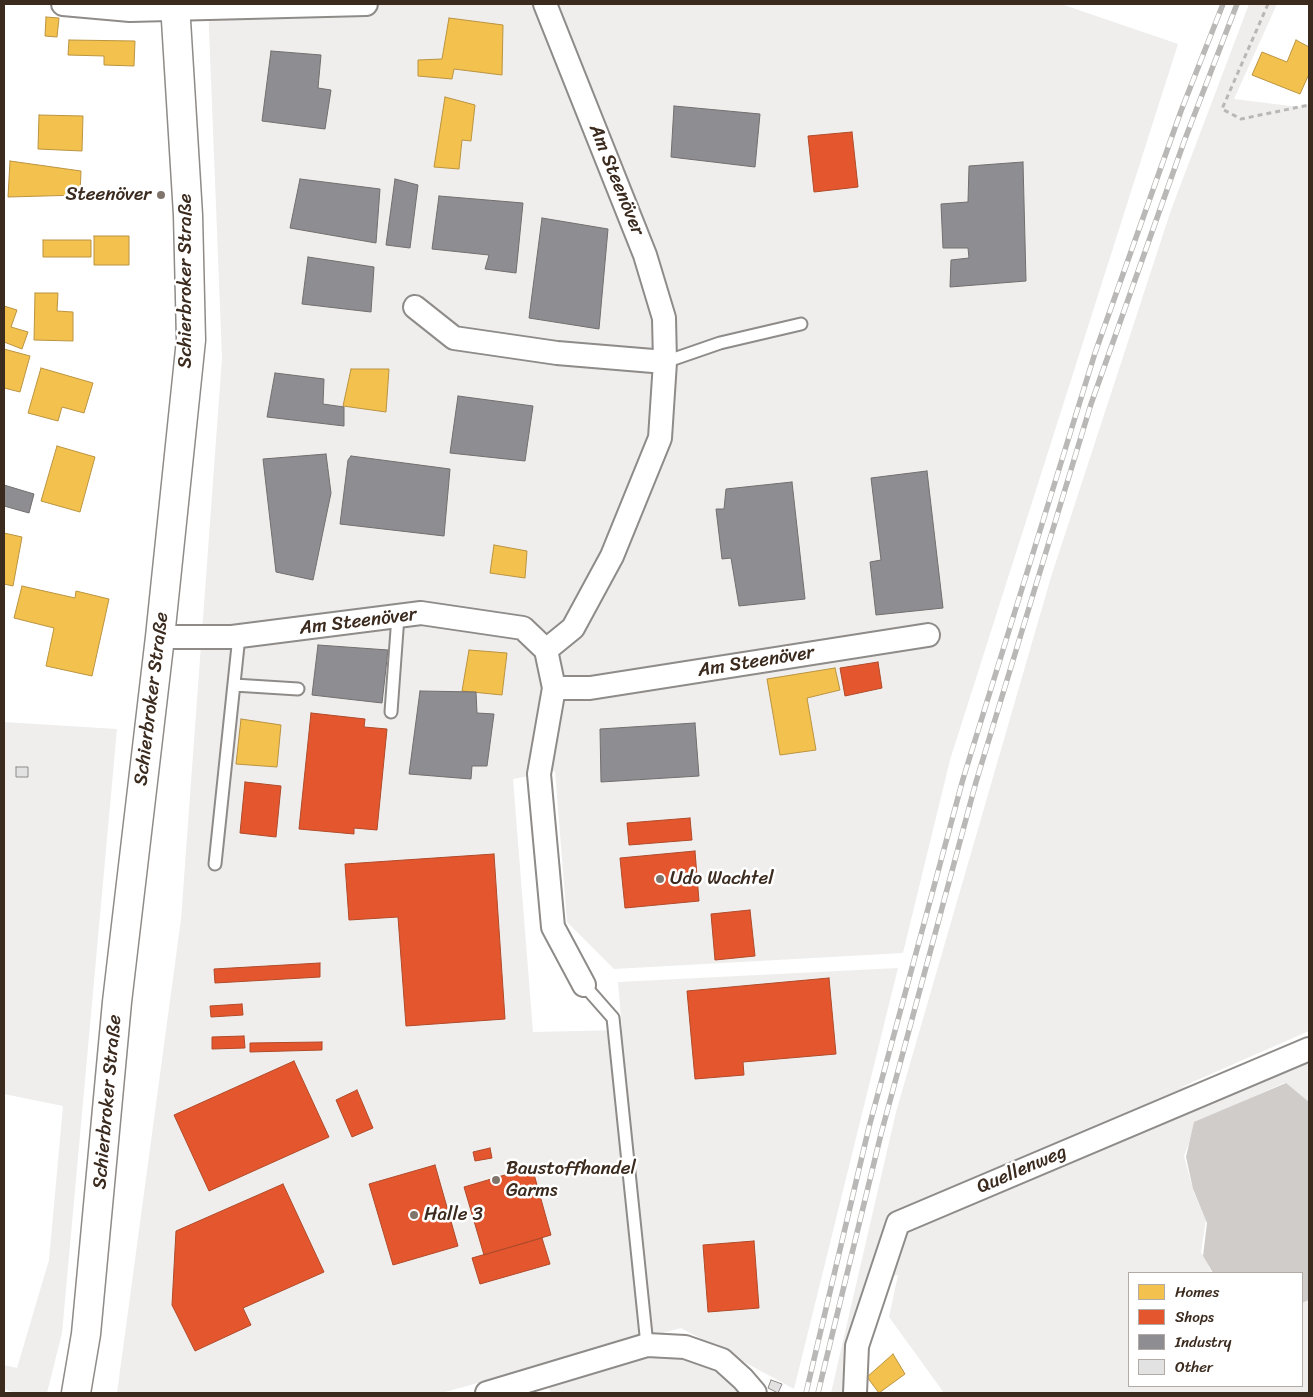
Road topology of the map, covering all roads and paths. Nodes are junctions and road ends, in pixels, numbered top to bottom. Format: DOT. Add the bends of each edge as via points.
graph roads {
  1 [pos="63,4"];
  2 [pos="366,4"];
  3 [pos="545,4"];
  4 [pos="1268,4"];
  5 [pos="176,6"];
  6 [pos="1309,105"];
  7 [pos="415,307"];
  8 [pos="801,324"];
  9 [pos="665,362"];
  10 [pos="398,616"];
  11 [pos="928,635"];
  12 [pos="239,636"];
  13 [pos="160,637"];
  14 [pos="546,650"];
  15 [pos="234,685"];
  16 [pos="554,688"];
  17 [pos="298,689"];
  18 [pos="391,712"];
  19 [pos="214,864"];
  20 [pos="584,985"];
  21 [pos="1309,1049"];
  22 [pos="647,1345"];
  23 [pos="76,1393"];
  24 [pos="487,1393"];
  25 [pos="755,1393"];
  26 [pos="855,1393"];
  1 -- 5 [label="street" via="130,10"];
  2 -- 5 [label="street"];
  3 -- 9 [label="street, Am Steenöver" via="646,255 664,318"];
  4 -- 6 [label="path" via="1222,109 1241,119"];
  5 -- 13 [label="main road, Schierbroker Straße" via="188,215 191,340"];
  7 -- 9 [label="street" via="454,338 557,353"];
  8 -- 9 [label="lane" via="720,343"];
  9 -- 14 [label="street, Am Steenöver" via="660,438 612,556 573,628"];
  10 -- 12 [label="street, Am Steenöver"];
  10 -- 14 [label="street, Am Steenöver" via="421,613 523,628"];
  10 -- 18 [label="lane"];
  11 -- 16 [label="street, Am Steenöver" via="590,688"];
  12 -- 13 [label="street, Am Steenöver"];
  12 -- 15 [label="lane"];
  13 -- 23 [label="main road, Schierbroker Straße" via="118,1002 86,1334"];
  14 -- 16 [label="street"];
  15 -- 17 [label="lane"];
  15 -- 19 [label="lane"];
  16 -- 20 [label="street" via="539,774 553,927"];
  20 -- 22 [label="lane" via="613,1018"];
  21 -- 26 [label="street, Quellenweg" via="898,1223 857,1346"];
  22 -- 24 [label="street"];
  22 -- 25 [label="street" via="684,1347 722,1360"];
}
